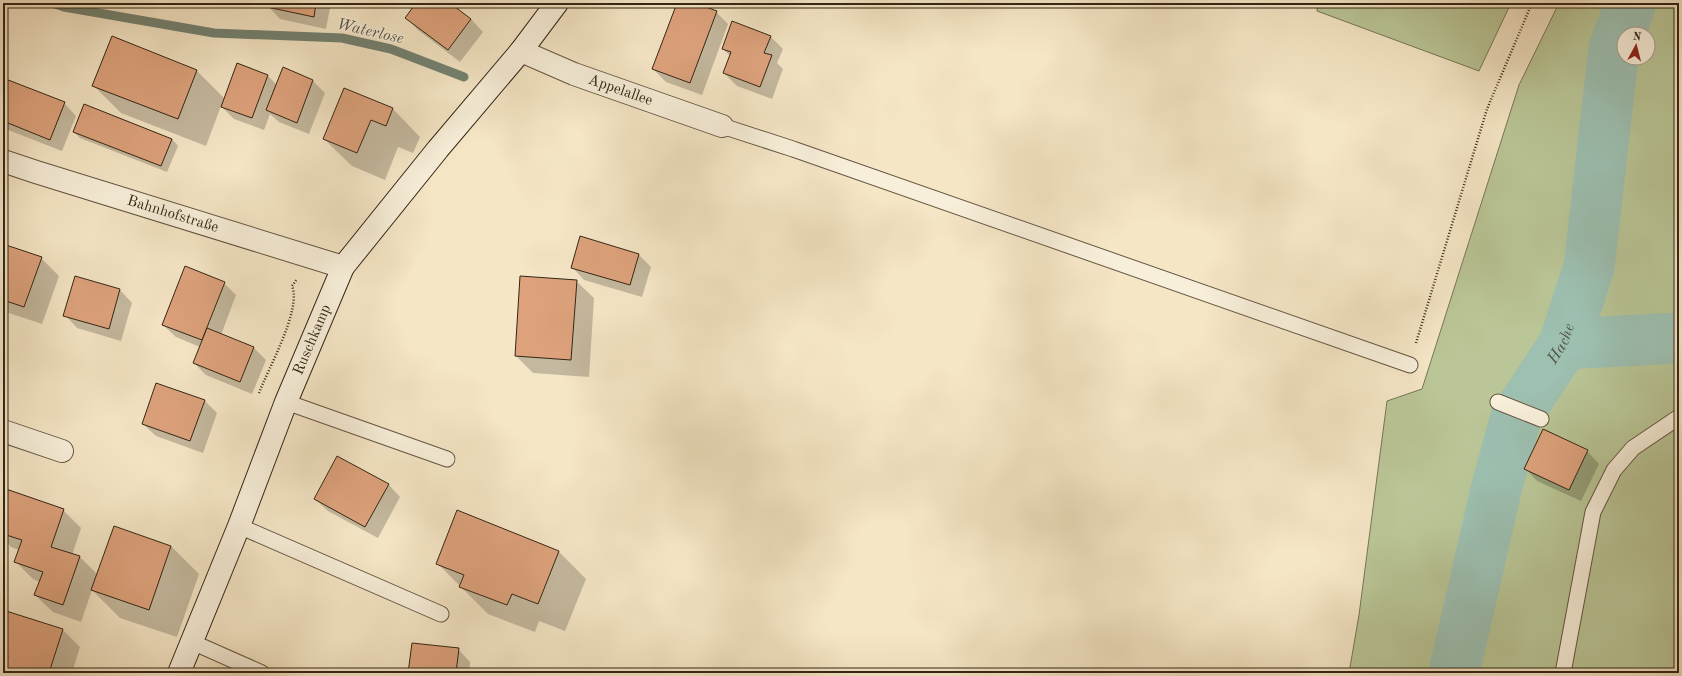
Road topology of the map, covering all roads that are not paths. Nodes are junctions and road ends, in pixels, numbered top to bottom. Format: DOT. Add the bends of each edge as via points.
graph roads {
  1 [pos="557,3"];
  2 [pos="521,51"];
  3 [pos="722,126"];
  4 [pos="3,161"];
  5 [pos="343,267"];
  6 [pos="1410,365"];
  7 [pos="286,402"];
  8 [pos="1498,402"];
  9 [pos="1679,418"];
  10 [pos="1541,419"];
  11 [pos="3,431"];
  12 [pos="62,451"];
  13 [pos="447,460"];
  14 [pos="239,526"];
  15 [pos="441,614"];
  16 [pos="192,642"];
  17 [pos="179,673"];
  18 [pos="262,673"];
  19 [pos="1563,673"];
  1 -- 2 [label="main road, Ruschkamp"];
  2 -- 3 [label="main road, Appelallee" via="574,74"];
  2 -- 5 [label="main road, Ruschkamp"];
  3 -- 6 [label="lane"];
  4 -- 5 [label="main road, Bahnhofstraße"];
  5 -- 7 [label="main road, Ruschkamp"];
  7 -- 13 [label="lane"];
  7 -- 14 [label="main road, Ruschkamp"];
  8 -- 10 [label="lane"];
  9 -- 19 [label="lane" via="1633,448 1614,470 1593,512"];
  11 -- 12 [label="main road"];
  14 -- 15 [label="lane"];
  14 -- 16 [label="main road, Ruschkamp"];
  16 -- 17 [label="main road, Ruschkamp"];
  16 -- 18 [label="lane"];
}
